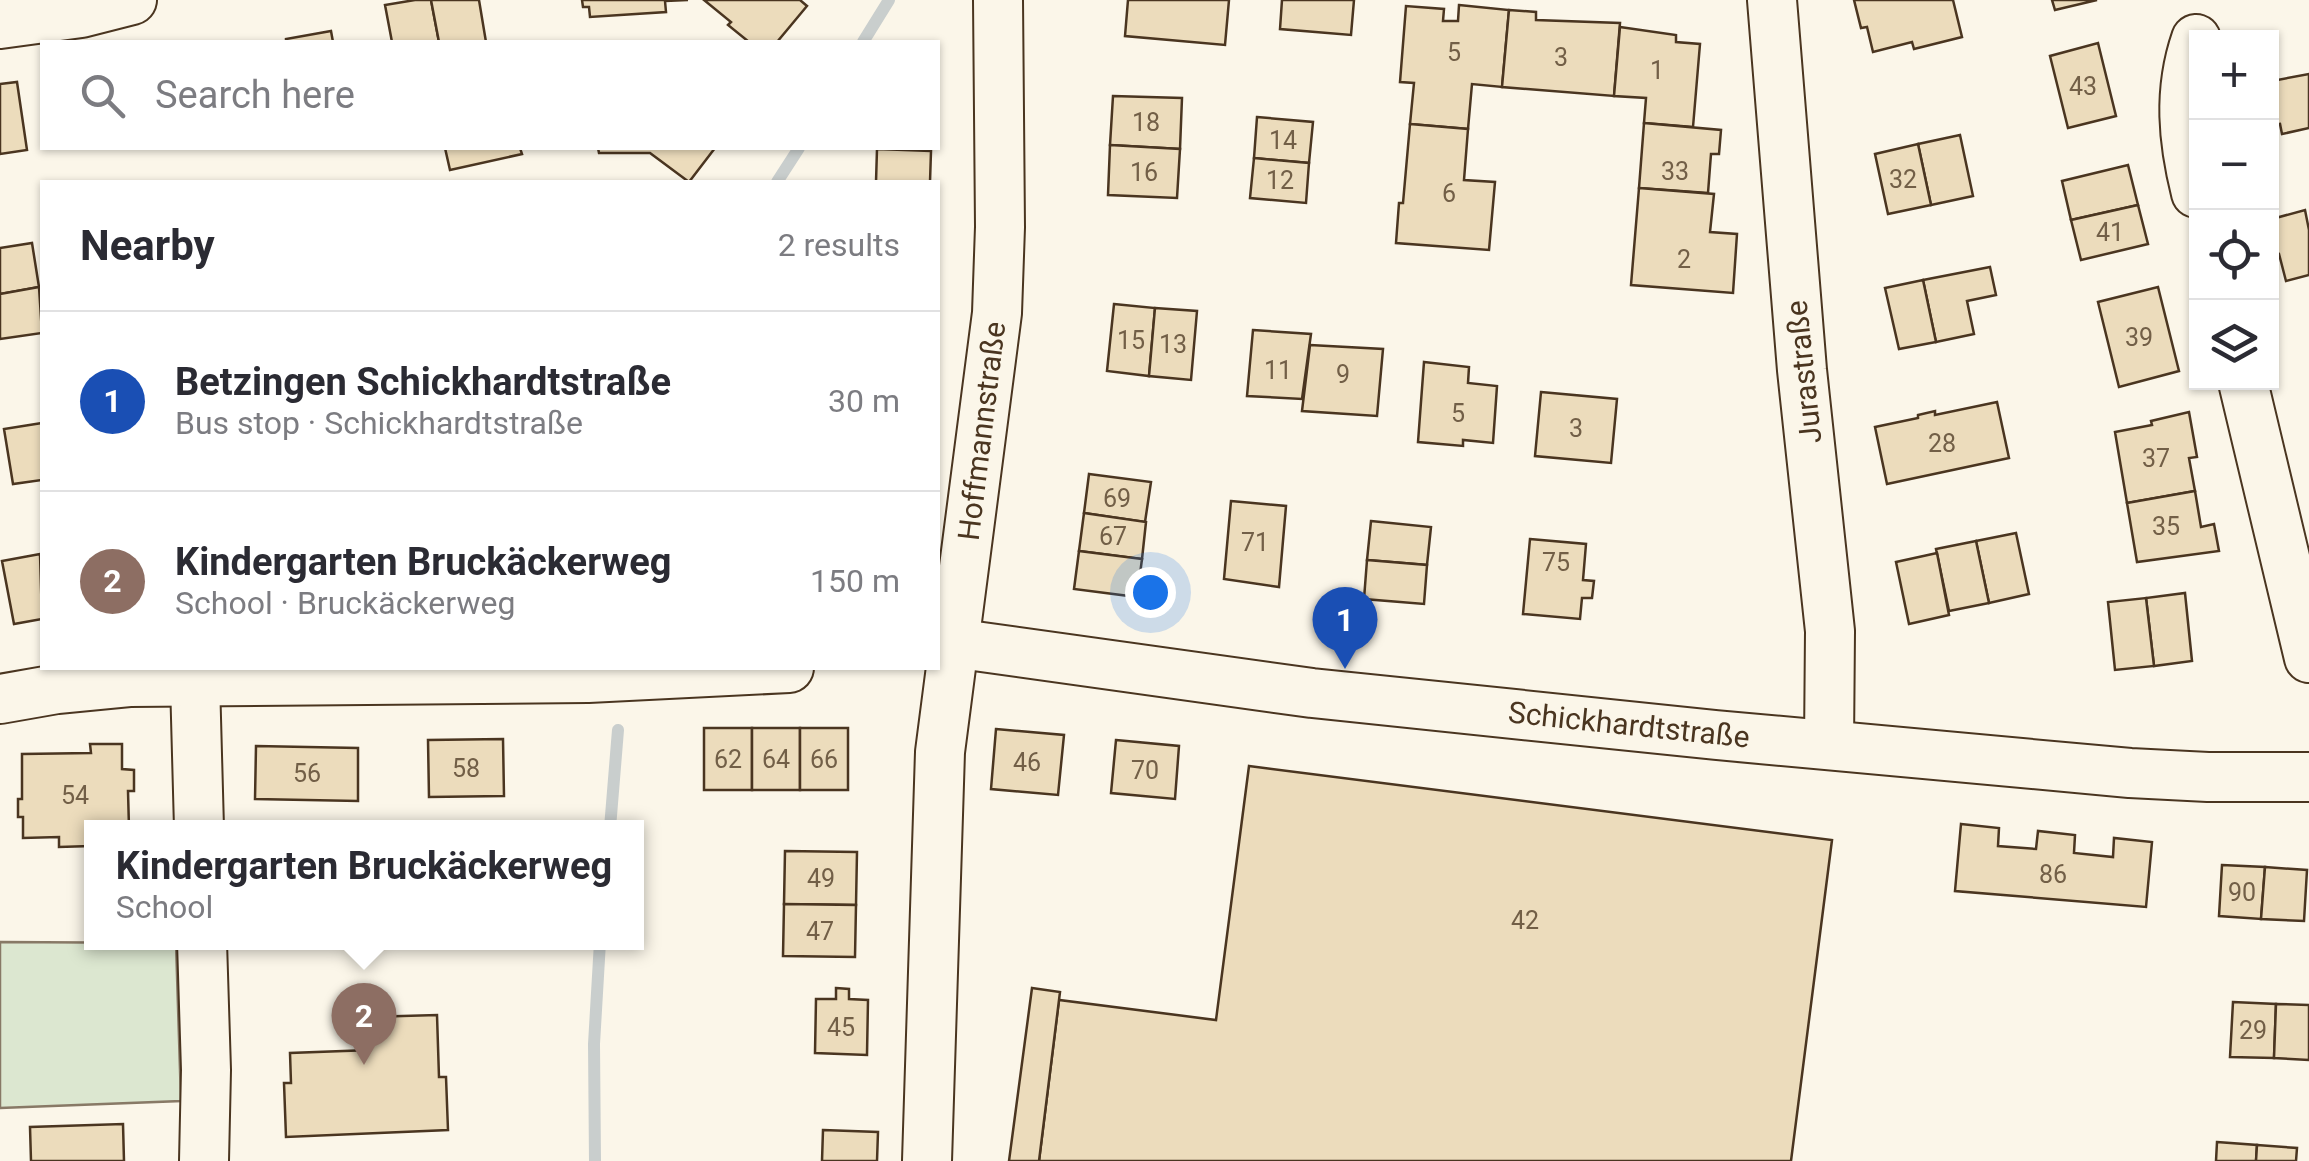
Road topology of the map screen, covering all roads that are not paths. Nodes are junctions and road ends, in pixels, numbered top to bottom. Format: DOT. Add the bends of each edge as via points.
graph roads {
  1 [pos="132,0"];
  2 [pos="998,0"];
  3 [pos="1772,0"];
  4 [pos="80,6"];
  5 [pos="0,24"];
  6 [pos="2189,74"];
  7 [pos="2189,154"];
  8 [pos="2246,390"];
  9 [pos="947,657"];
  10 [pos="2309,658"];
  11 [pos="748,670"];
  12 [pos="195,681"];
  13 [pos="0,699"];
  14 [pos="1830,744"];
  15 [pos="2309,777"];
  16 [pos="199,820"];
  17 [pos="202,950"];
  18 [pos="204,1161"];
  19 [pos="927,1161"];
  1 -- 4 [label="street"];
  2 -- 9 [label="street, Hoffmannstraße" via="997,313 972,526"];
  3 -- 14 [label="street, Jurastraße" via="1830,631"];
  4 -- 5 [label="street"];
  6 -- 7 [label="street"];
  8 -- 10 [label="street"];
  9 -- 14 [label="street, Schickhardtstraße"];
  9 -- 19 [label="street, Hoffmannstraße"];
  11 -- 12 [label="street"];
  12 -- 13 [label="street" via="129,682"];
  12 -- 16 [label="street"];
  14 -- 15 [label="street, Schickhardtstraße" via="2130,773"];
  17 -- 18 [label="street"];
}
